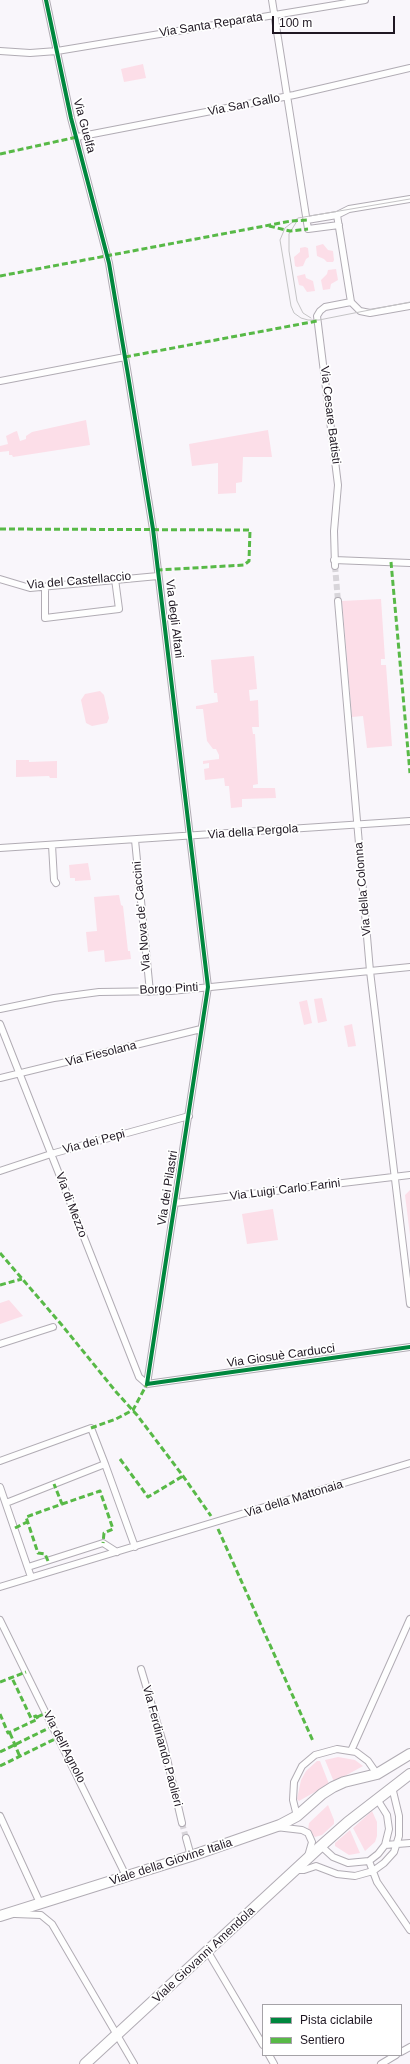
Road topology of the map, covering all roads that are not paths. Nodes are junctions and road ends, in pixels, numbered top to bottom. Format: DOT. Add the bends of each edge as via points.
graph roads {
  1 [pos="46,0"];
  2 [pos="272,0"];
  3 [pos="365,0"];
  4 [pos="274,14"];
  5 [pos="0,51"];
  6 [pos="57,51"];
  7 [pos="410,68"];
  8 [pos="288,97"];
  9 [pos="77,137"];
  10 [pos="410,199"];
  11 [pos="337,215"];
  12 [pos="307,220"];
  13 [pos="339,225"];
  14 [pos="107,256"];
  15 [pos="351,302"];
  16 [pos="410,306"];
  17 [pos="125,357"];
  18 [pos="0,381"];
  19 [pos="410,562"];
  20 [pos="158,576"];
  21 [pos="0,579"];
  22 [pos="115,579"];
  23 [pos="45,587"];
  24 [pos="338,601"];
  25 [pos="410,821"];
  26 [pos="358,825"];
  27 [pos="190,836"];
  28 [pos="135,840"];
  29 [pos="52,845"];
  30 [pos="0,848"];
  31 [pos="56,883"];
  32 [pos="410,967"];
  33 [pos="370,972"];
  34 [pos="208,987"];
  35 [pos="150,992"];
  36 [pos="0,1009"];
  37 [pos="0,1024"];
  38 [pos="201,1029"];
  39 [pos="19,1073"];
  40 [pos="0,1078"];
  41 [pos="189,1116"];
  42 [pos="51,1154"];
  43 [pos="0,1171"];
  44 [pos="410,1175"];
  45 [pos="395,1177"];
  46 [pos="175,1203"];
  47 [pos="410,1304"];
  48 [pos="53,1327"];
  49 [pos="0,1344"];
  50 [pos="410,1348"];
  51 [pos="147,1384"];
  52 [pos="0,1461"];
  53 [pos="410,1463"];
  54 [pos="105,1464"];
  55 [pos="0,1487"];
  56 [pos="6,1503"];
  57 [pos="135,1547"];
  58 [pos="117,1552"];
  59 [pos="28,1567"];
  60 [pos="31,1576"];
  61 [pos="0,1587"];
  62 [pos="410,1619"];
  63 [pos="0,1620"];
  64 [pos="141,1669"];
  65 [pos="351,1750"];
  66 [pos="410,1754"];
  67 [pos="377,1774"];
  68 [pos="410,1774"];
  69 [pos="392,1787"];
  70 [pos="377,1799"];
  71 [pos="0,1816"];
  72 [pos="297,1816"];
  73 [pos="182,1823"];
  74 [pos="274,1827"];
  75 [pos="186,1838"];
  76 [pos="410,1843"];
  77 [pos="397,1844"];
  78 [pos="385,1845"];
  79 [pos="321,1846"];
  80 [pos="191,1856"];
  81 [pos="307,1859"];
  82 [pos="369,1861"];
  83 [pos="295,1870"];
  84 [pos="373,1871"];
  85 [pos="126,1876"];
  86 [pos="40,1904"];
  87 [pos="4,1915"];
  88 [pos="410,1930"];
  89 [pos="208,1952"];
  90 [pos="117,2034"];
  91 [pos="262,2043"];
  92 [pos="394,2056"];
  93 [pos="85,2064"];
  94 [pos="134,2064"];
  95 [pos="381,2064"];
  1 -- 6 [label="street, Via Guelfa"];
  2 -- 4 [label="street"];
  3 -- 4 [label="street, Via Santa Reparata"];
  4 -- 6 [label="street, Via Santa Reparata"];
  4 -- 8 [label="street"];
  5 -- 6 [label="street, Via Santa Reparata"];
  6 -- 9 [label="street, Via Guelfa"];
  7 -- 8 [label="street, Via San Gallo"];
  8 -- 9 [label="street, Via San Gallo"];
  8 -- 12 [label="street"];
  9 -- 14 [label="street, Via Guelfa"];
  10 -- 11 [label="street" via="346,210"];
  11 -- 12 [label="street"];
  11 -- 13 [label="street"];
  12 -- 13 [label="street" via="308,229"];
  13 -- 15 [label="street"];
  14 -- 17 [label="street, Via degli Alfani"];
  15 -- 16 [label="street" via="360,311 370,313"];
  15 -- 19 [label="street, Via Cesare Battisti" via="322,309 318,314 337,470 334,563"];
  17 -- 18 [label="street"];
  17 -- 20 [label="street, Via degli Alfani" via="153,528"];
  20 -- 22 [label="street, Via del Castellaccio"];
  20 -- 27 [label="street, Via degli Alfani"];
  21 -- 23 [label="street, Via del Castellaccio" via="24,587"];
  22 -- 23 [label="street, Via del Castellaccio"];
  22 -- 23 [label="street" via="119,609 45,618"];
  24 -- 26 [label="street, Via della Colonna"];
  25 -- 26 [label="street, Via della Pergola"];
  26 -- 27 [label="street, Via della Pergola"];
  26 -- 33 [label="street, Via della Colonna"];
  27 -- 28 [label="street, Via della Pergola"];
  27 -- 34 [label="street, Via degli Alfani"];
  28 -- 29 [label="street, Via della Pergola"];
  28 -- 35 [label="street, Via Nova de' Caccini"];
  29 -- 30 [label="street, Via della Pergola"];
  29 -- 31 [label="street"];
  32 -- 33 [label="street, Borgo Pinti"];
  33 -- 34 [label="street, Borgo Pinti"];
  33 -- 45 [label="street, Via della Colonna"];
  34 -- 35 [label="street, Borgo Pinti"];
  34 -- 38 [label="street, Via dei Pilastri"];
  35 -- 36 [label="street, Borgo Pinti" via="99,992"];
  37 -- 39 [label="street, Via di Mezzo"];
  38 -- 39 [label="street, Via Fiesolana"];
  38 -- 41 [label="street, Via dei Pilastri"];
  39 -- 40 [label="street, Via Fiesolana"];
  39 -- 42 [label="street, Via di Mezzo"];
  41 -- 42 [label="street, Via dei Pepi"];
  41 -- 46 [label="street, Via dei Pilastri"];
  42 -- 43 [label="street, Via dei Pepi"];
  42 -- 51 [label="street, Via di Mezzo" via="139,1377"];
  44 -- 45 [label="street, Via Luigi Carlo Farini"];
  45 -- 46 [label="street, Via Luigi Carlo Farini"];
  45 -- 47 [label="street, Via della Colonna"];
  46 -- 51 [label="street, Via dei Pilastri"];
  48 -- 49 [label="street"];
  50 -- 51 [label="street, Via Giosuè Carducci"];
  52 -- 54 [label="street" via="91,1428"];
  53 -- 57 [label="street, Via della Mattonaia"];
  54 -- 56 [label="street"];
  54 -- 57 [label="street"];
  55 -- 56 [label="street"];
  56 -- 59 [label="street"];
  57 -- 58 [label="street, Via della Mattonaia"];
  58 -- 59 [label="street" via="103,1543"];
  58 -- 60 [label="street, Via della Mattonaia"];
  59 -- 60 [label="street"];
  60 -- 61 [label="street, Via della Mattonaia"];
  62 -- 65 [label="street"];
  63 -- 85 [label="street, Via dell'Agnolo"];
  64 -- 73 [label="street, Via Ferdinando Paolieri" via="164,1746"];
  65 -- 67 [label="street" via="365,1758"];
  65 -- 72 [label="street" via="325,1751 314,1755 304,1764 294,1785 293,1800"];
  66 -- 67 [label="main road, Viale della Giovine Italia"];
  67 -- 72 [label="main road, Viale della Giovine Italia" via="333,1787"];
  68 -- 69 [label="main road, Viale Giovanni Amendola"];
  69 -- 70 [label="main road, Viale Giovanni Amendola"];
  69 -- 77 [label="street" via="400,1822"];
  70 -- 78 [label="street" via="388,1821"];
  70 -- 79 [label="main road, Viale Giovanni Amendola"];
  71 -- 86 [label="street"];
  72 -- 74 [label="main road, Viale della Giovine Italia"];
  74 -- 80 [label="main road, Viale della Giovine Italia"];
  74 -- 81 [label="street" via="308,1833 312,1846"];
  75 -- 80 [label="street"];
  76 -- 77 [label="street"];
  77 -- 78 [label="street"];
  77 -- 84 [label="street" via="390,1858"];
  78 -- 82 [label="street"];
  79 -- 81 [label="main road, Viale Giovanni Amendola"];
  79 -- 82 [label="street" via="343,1862"];
  80 -- 85 [label="main road, Viale della Giovine Italia"];
  81 -- 83 [label="main road, Viale Giovanni Amendola"];
  82 -- 84 [label="street"];
  83 -- 84 [label="street" via="316,1866 344,1876 363,1875"];
  83 -- 89 [label="main road, Viale Giovanni Amendola"];
  84 -- 88 [label="street" via="377,1882"];
  85 -- 86 [label="main road, Viale della Giovine Italia"];
  86 -- 87 [label="main road, Viale della Giovine Italia"];
  87 -- 90 [label="street" via="41,1915 52,1924"];
  89 -- 90 [label="main road, Viale Giovanni Amendola"];
  89 -- 91 [label="street"];
  90 -- 93 [label="main road, Viale Giovanni Amendola"];
  90 -- 94 [label="street"];
  92 -- 95 [label="street"];
}
